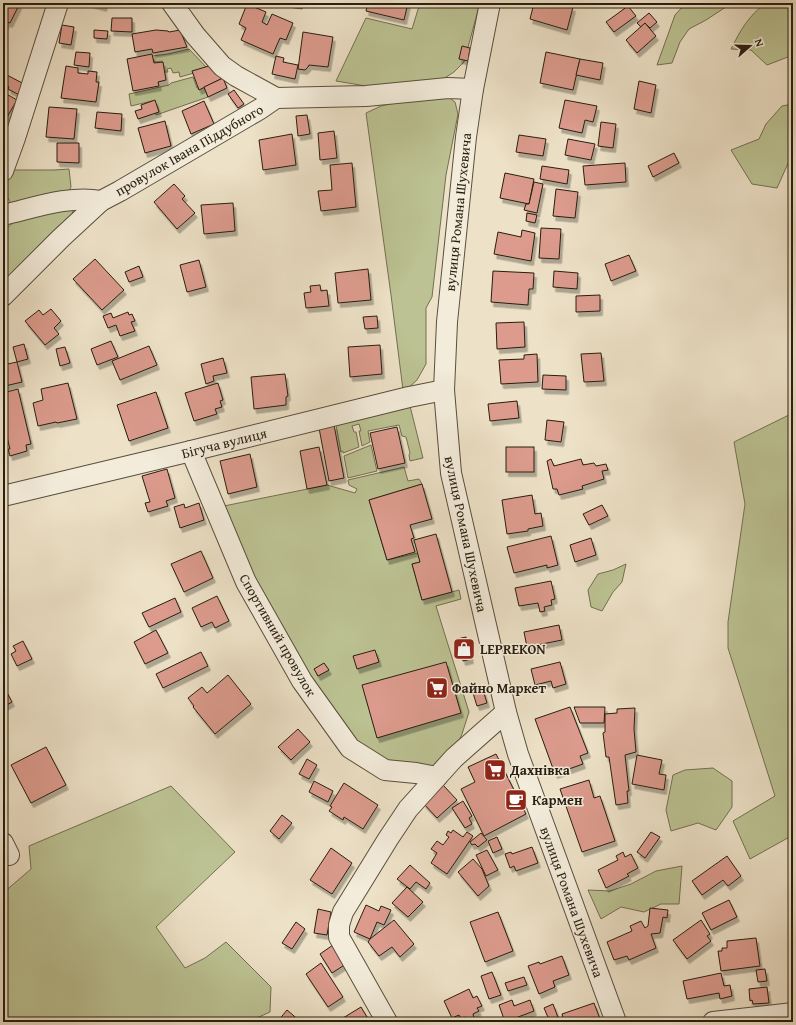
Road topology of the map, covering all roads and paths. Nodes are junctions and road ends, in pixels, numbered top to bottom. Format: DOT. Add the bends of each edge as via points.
graph roads {
  1 [pos="58,3"];
  2 [pos="172,3"];
  3 [pos="490,3"];
  4 [pos="472,89"];
  5 [pos="276,98"];
  6 [pos="3,171"];
  7 [pos="101,201"];
  8 [pos="3,215"];
  9 [pos="3,296"];
  10 [pos="444,390"];
  11 [pos="191,451"];
  12 [pos="3,496"];
  13 [pos="506,712"];
  14 [pos="437,777"];
  15 [pos="793,1012"];
  16 [pos="387,1022"];
  17 [pos="616,1022"];
  18 [pos="713,1022"];
  1 -- 6 [label="street"];
  2 -- 5 [label="street, провулок Івана Піддубного" via="195,36 222,66"];
  3 -- 4 [label="street, вулиця Романа Шухевича"];
  4 -- 5 [label="street, провулок Івана Піддубного" via="448,88 366,96"];
  4 -- 10 [label="street, вулиця Романа Шухевича" via="447,322"];
  5 -- 7 [label="street, провулок Івана Піддубного" via="260,110"];
  7 -- 8 [label="street, провулок Івана Піддубного" via="77,199"];
  7 -- 9 [label="street, провулок Івана Піддубного"];
  10 -- 11 [label="street, Бігуча вулиця"];
  10 -- 13 [label="street, вулиця Романа Шухевича" via="451,473"];
  11 -- 12 [label="street, Бігуча вулиця"];
  11 -- 14 [label="street, Спортивний провулок" via="246,582 302,681 350,748 385,770"];
  13 -- 14 [label="street" via="454,758"];
  13 -- 17 [label="street, вулиця Романа Шухевича" via="518,754"];
  14 -- 16 [label="street" via="408,809 388,839 343,912 339,925 339,937"];
  15 -- 18 [label="street"];
}
